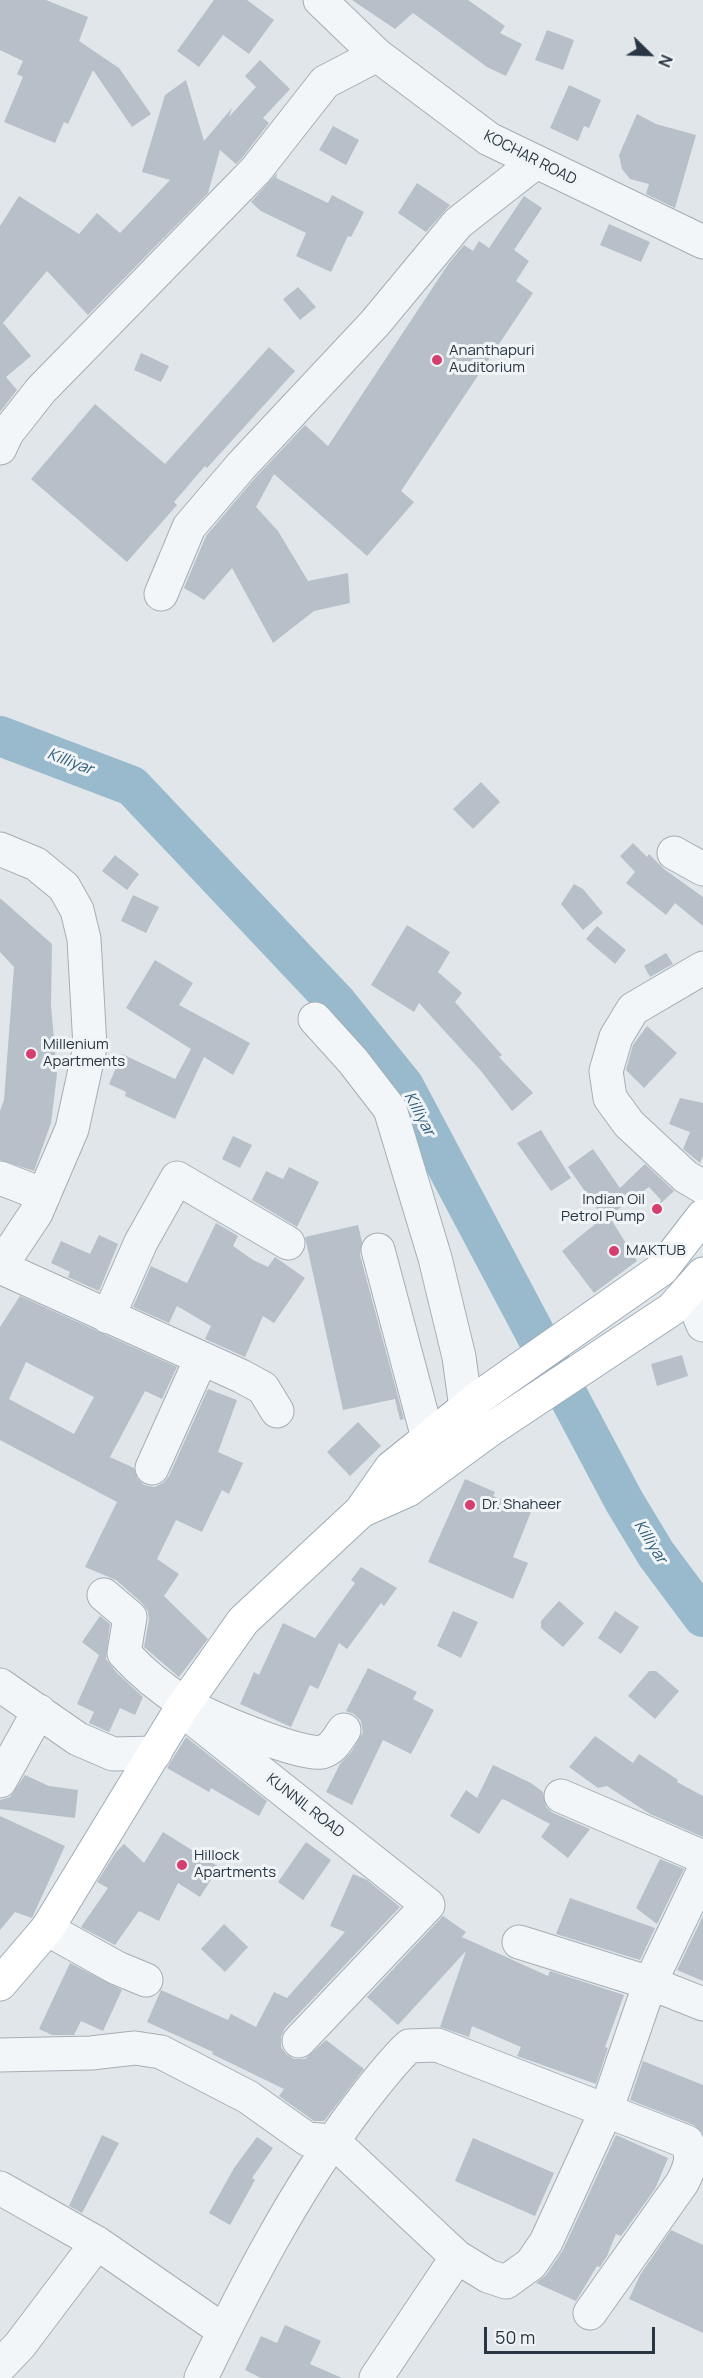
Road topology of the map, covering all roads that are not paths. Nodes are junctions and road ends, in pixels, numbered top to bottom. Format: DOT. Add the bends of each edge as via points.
graph roads {
  1 [pos="320,0"];
  2 [pos="377,55"];
  3 [pos="536,162"];
  4 [pos="703,242"];
  5 [pos="0,448"];
  6 [pos="161,594"];
  7 [pos="0,849"];
  8 [pos="674,853"];
  9 [pos="703,870"];
  10 [pos="703,969"];
  11 [pos="315,1019"];
  12 [pos="0,1178"];
  13 [pos="703,1187"];
  14 [pos="44,1195"];
  15 [pos="703,1216"];
  16 [pos="288,1242"];
  17 [pos="378,1250"];
  18 [pos="0,1267"];
  19 [pos="688,1291"];
  20 [pos="108,1317"];
  21 [pos="703,1325"];
  22 [pos="201,1359"];
  23 [pos="472,1403"];
  24 [pos="277,1411"];
  25 [pos="428,1438"];
  26 [pos="152,1468"];
  27 [pos="361,1511"];
  28 [pos="104,1595"];
  29 [pos="0,1685"];
  30 [pos="183,1706"];
  31 [pos="39,1711"];
  32 [pos="344,1730"];
  33 [pos="155,1754"];
  34 [pos="0,1781"];
  35 [pos="561,1796"];
  36 [pos="703,1857"];
  37 [pos="703,1872"];
  38 [pos="47,1929"];
  39 [pos="519,1942"];
  40 [pos="146,1980"];
  41 [pos="650,1983"];
  42 [pos="0,1984"];
  43 [pos="703,2004"];
  44 [pos="299,2041"];
  45 [pos="0,2055"];
  46 [pos="606,2111"];
  47 [pos="333,2141"];
  48 [pos="0,2188"];
  49 [pos="97,2243"];
  50 [pos="457,2258"];
  51 [pos="590,2313"];
  52 [pos="224,2331"];
  53 [pos="0,2366"];
  54 [pos="201,2378"];
  55 [pos="376,2378"];
  1 -- 2 [label="street, KOCHAR ROAD"];
  2 -- 3 [label="street, KOCHAR ROAD" via="489,139"];
  2 -- 5 [label="street" via="325,82 256,170 41,390"];
  3 -- 4 [label="street, KOCHAR ROAD"];
  3 -- 6 [label="street" via="458,223 375,323 241,466 189,527"];
  7 -- 14 [label="street" via="36,864 64,887 77,910 84,939 90,1047 72,1129"];
  8 -- 9 [label="street"];
  10 -- 13 [label="street" via="633,1010 616,1037 606,1071 610,1098 629,1124 686,1177"];
  11 -- 23 [label="street" via="390,1109 435,1258"];
  12 -- 14 [label="street"];
  14 -- 18 [label="street"];
  15 -- 23 [label="main road" via="662,1269"];
  16 -- 20 [label="street" via="177,1178 141,1242"];
  17 -- 25 [label="street"];
  18 -- 20 [label="street"];
  19 -- 21 [label="street"];
  19 -- 27 [label="main road" via="408,1490"];
  20 -- 22 [label="street"];
  22 -- 24 [label="street" via="262,1388"];
  22 -- 26 [label="street"];
  23 -- 25 [label="main road"];
  25 -- 27 [label="main road" via="391,1468"];
  27 -- 30 [label="main road" via="243,1621"];
  28 -- 30 [label="street" via="130,1617 124,1653"];
  29 -- 31 [label="street"];
  30 -- 32 [label="street" via="277,1743 319,1753 332,1748"];
  30 -- 33 [label="main road"];
  30 -- 44 [label="street, KUNNIL ROAD" via="428,1905"];
  31 -- 33 [label="street" via="78,1739 113,1754"];
  31 -- 34 [label="street"];
  33 -- 38 [label="main road"];
  35 -- 36 [label="street"];
  37 -- 41 [label="street"];
  38 -- 40 [label="street"];
  38 -- 42 [label="main road"];
  39 -- 41 [label="street"];
  41 -- 43 [label="street"];
  41 -- 46 [label="street"];
  45 -- 47 [label="street" via="135,2048 161,2052 248,2097 308,2139"];
  46 -- 47 [label="street" via="437,2045 409,2046 392,2061"];
  46 -- 50 [label="street" via="546,2242 531,2264 506,2282"];
  46 -- 51 [label="street" via="676,2135 687,2142 692,2152 690,2169 682,2183"];
  47 -- 50 [label="street"];
  47 -- 52 [label="street" via="286,2214"];
  48 -- 49 [label="street"];
  49 -- 52 [label="street"];
  49 -- 53 [label="street"];
  50 -- 55 [label="street"];
  52 -- 54 [label="street"];
}
